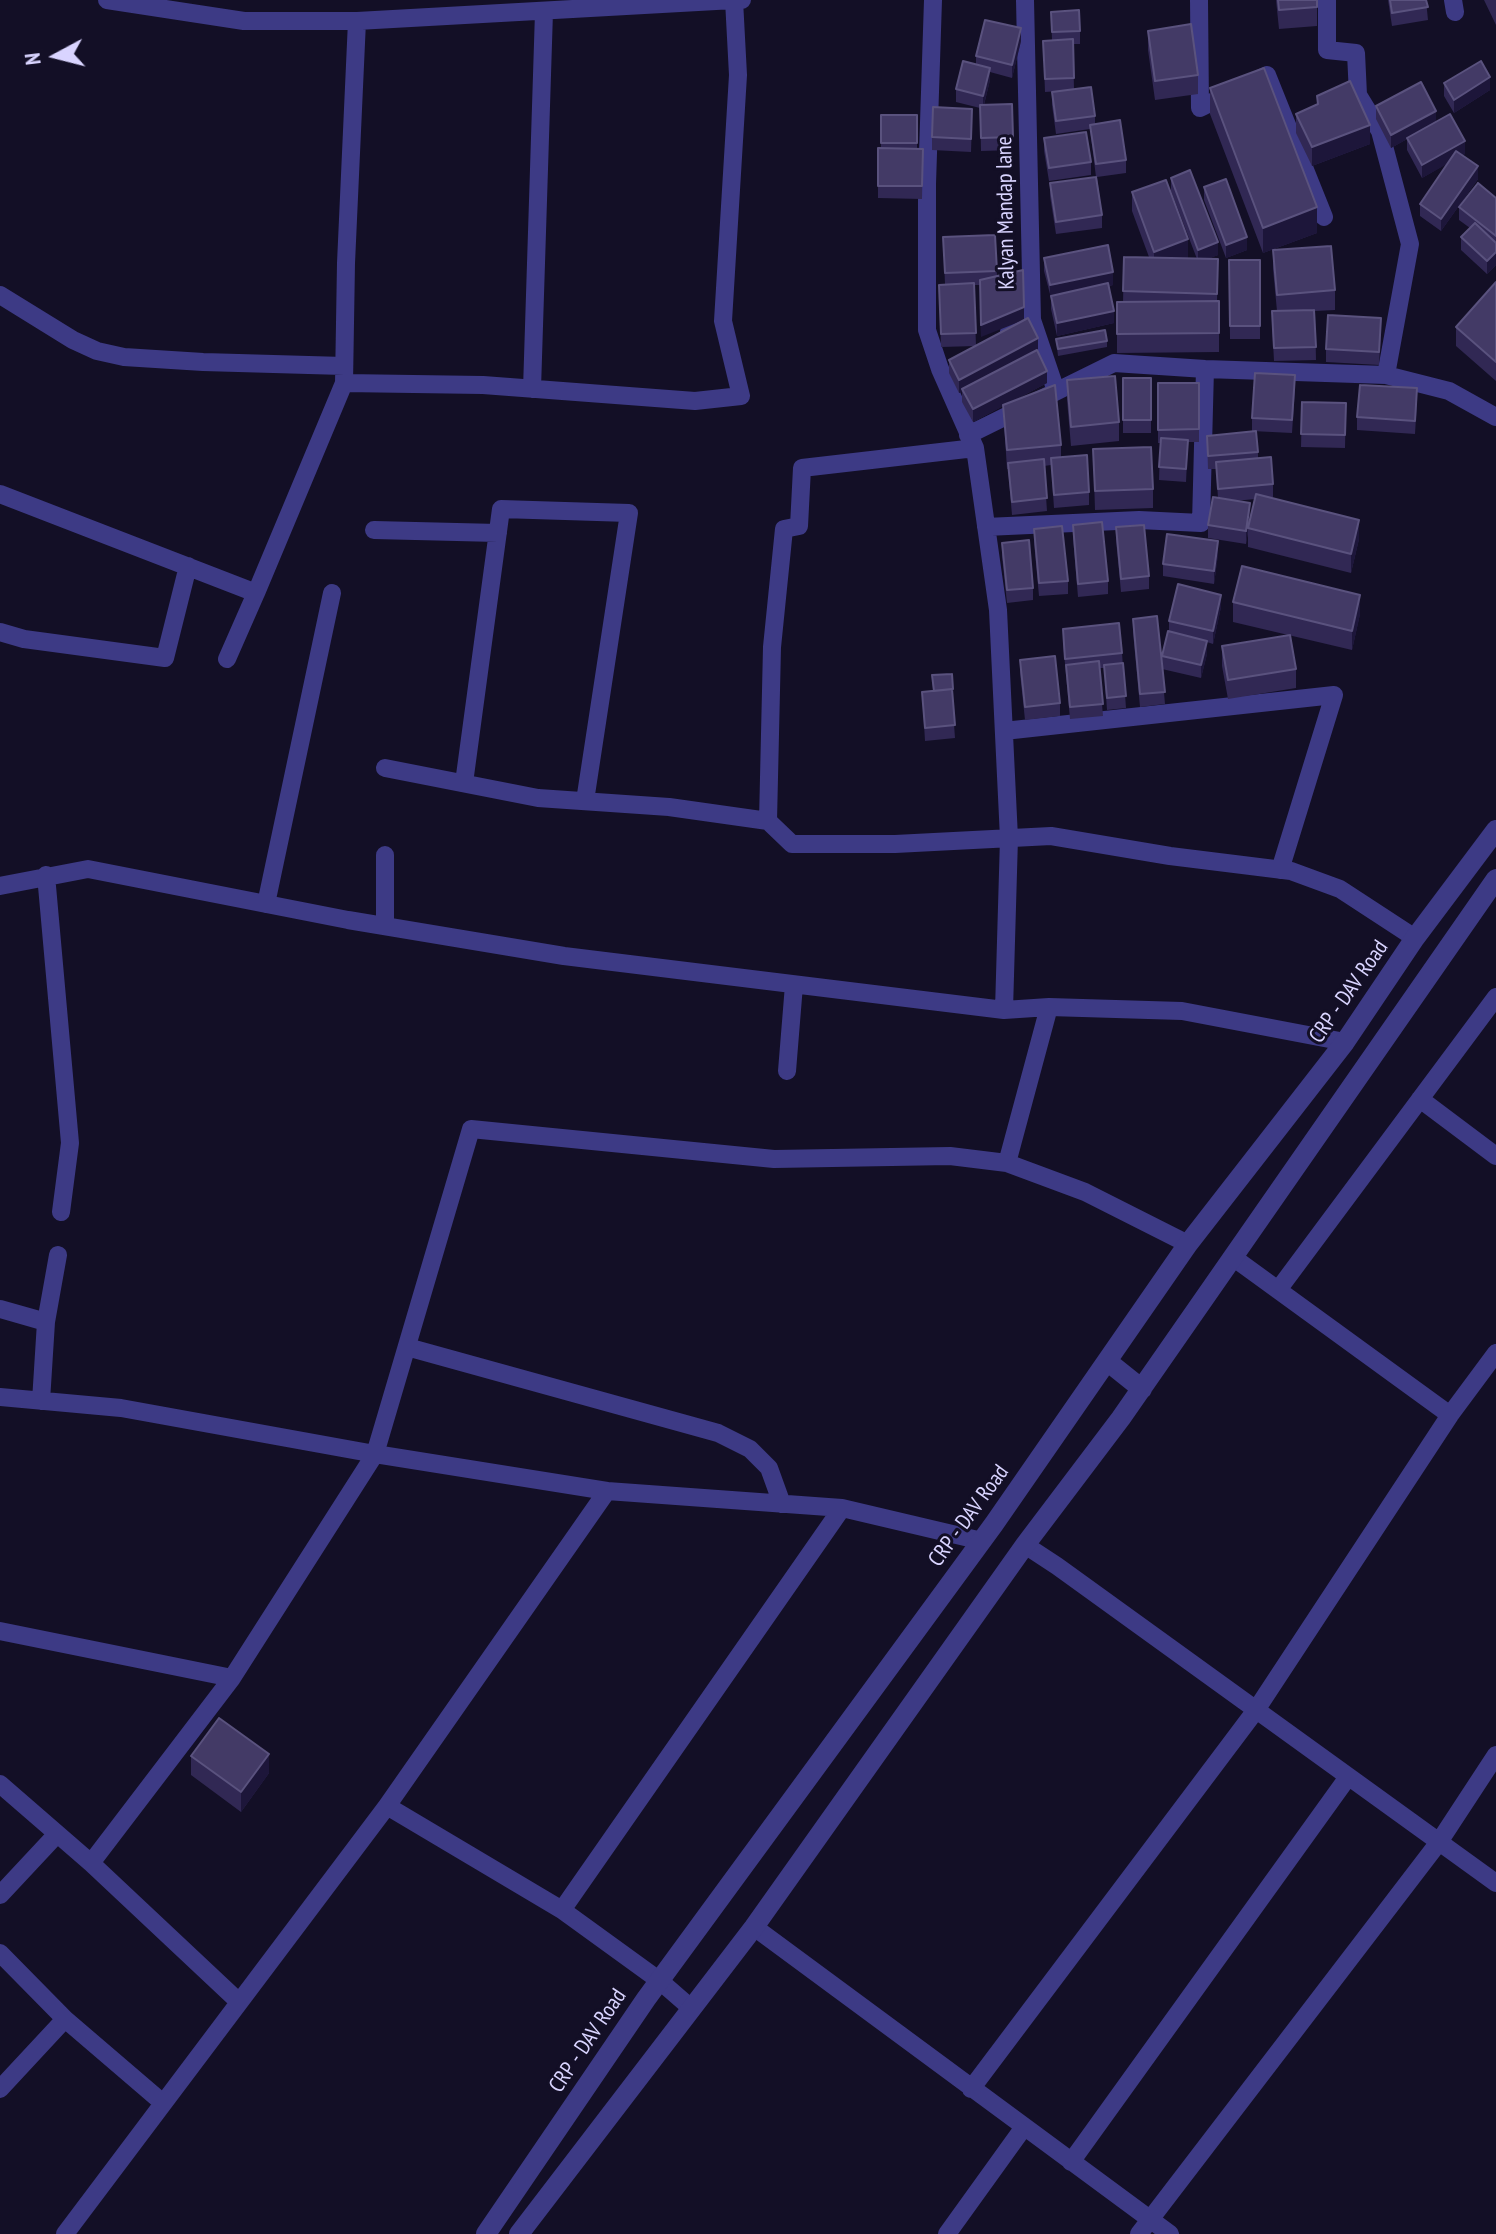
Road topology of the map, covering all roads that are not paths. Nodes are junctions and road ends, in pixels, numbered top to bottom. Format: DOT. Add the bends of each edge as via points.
graph roads {
  1 [pos="107,0"];
  2 [pos="734,0"];
  3 [pos="742,0"];
  4 [pos="933,0"];
  5 [pos="1025,0"];
  6 [pos="1199,0"];
  7 [pos="1327,0"];
  8 [pos="605,5"];
  9 [pos="422,8"];
  10 [pos="544,12"];
  11 [pos="357,21"];
  12 [pos="1324,217"];
  13 [pos="0,295"];
  14 [pos="1032,320"];
  15 [pos="993,341"];
  16 [pos="1205,369"];
  17 [pos="344,374"];
  18 [pos="1386,375"];
  19 [pos="532,389"];
  20 [pos="1056,391"];
  21 [pos="1496,417"];
  22 [pos="972,442"];
  23 [pos="0,494"];
  24 [pos="986,527"];
  25 [pos="374,530"];
  26 [pos="498,533"];
  27 [pos="188,566"];
  28 [pos="256,593"];
  29 [pos="332,593"];
  30 [pos="0,632"];
  31 [pos="227,659"];
  32 [pos="1004,731"];
  33 [pos="385,768"];
  34 [pos="464,783"];
  35 [pos="585,801"];
  36 [pos="768,821"];
  37 [pos="1496,830"];
  38 [pos="1009,838"];
  39 [pos="385,855"];
  40 [pos="1280,870"];
  41 [pos="46,875"];
  42 [pos="1496,879"];
  43 [pos="0,886"];
  44 [pos="266,904"];
  45 [pos="385,926"];
  46 [pos="1415,938"];
  47 [pos="794,985"];
  48 [pos="1496,997"];
  49 [pos="1049,1007"];
  50 [pos="1004,1010"];
  51 [pos="1345,1042"];
  52 [pos="787,1071"];
  53 [pos="1420,1099"];
  54 [pos="1496,1156"];
  55 [pos="1007,1163"];
  56 [pos="61,1212"];
  57 [pos="1188,1244"];
  58 [pos="58,1255"];
  59 [pos="1234,1258"];
  60 [pos="1278,1290"];
  61 [pos="0,1309"];
  62 [pos="46,1322"];
  63 [pos="407,1347"];
  64 [pos="1496,1353"];
  65 [pos="1107,1361"];
  66 [pos="1142,1389"];
  67 [pos="0,1397"];
  68 [pos="41,1401"];
  69 [pos="1450,1415"];
  70 [pos="375,1454"];
  71 [pos="607,1491"];
  72 [pos="782,1504"];
  73 [pos="842,1508"];
  74 [pos="982,1541"];
  75 [pos="1025,1545"];
  76 [pos="0,1631"];
  77 [pos="232,1678"];
  78 [pos="1256,1710"];
  79 [pos="1496,1755"];
  80 [pos="1348,1777"];
  81 [pos="0,1784"];
  82 [pos="387,1806"];
  83 [pos="57,1834"];
  84 [pos="1439,1842"];
  85 [pos="91,1863"];
  86 [pos="1496,1883"];
  87 [pos="0,1895"];
  88 [pos="562,1910"];
  89 [pos="754,1927"];
  90 [pos="0,1953"];
  91 [pos="660,1981"];
  92 [pos="239,2002"];
  93 [pos="691,2008"];
  94 [pos="65,2019"];
  95 [pos="0,2089"];
  96 [pos="971,2089"];
  97 [pos="163,2103"];
  98 [pos="1024,2127"];
  99 [pos="1071,2162"];
  100 [pos="1144,2227"];
  101 [pos="65,2234"];
  102 [pos="486,2234"];
  103 [pos="519,2234"];
  104 [pos="947,2234"];
  105 [pos="1170,2234"];
  1 -- 11 [label="street" via="244,21"];
  2 -- 3 [label="street"];
  2 -- 8 [label="street"];
  2 -- 19 [label="street" via="738,75 723,321 741,396 695,401"];
  4 -- 22 [label="street" via="927,330 946,365"];
  5 -- 14 [label="street, Kalyan Mandap lane"];
  6 -- 12 [label="street" via="1200,108 1267,75"];
  7 -- 18 [label="street" via="1327,50 1356,53 1358,95 1380,131 1410,244"];
  8 -- 10 [label="street"];
  9 -- 10 [label="street"];
  9 -- 11 [label="street"];
  10 -- 19 [label="street"];
  11 -- 17 [label="street"];
  13 -- 17 [label="street" via="97,351"];
  14 -- 15 [label="street, Kalyan Mandap lane"];
  14 -- 20 [label="street"];
  16 -- 18 [label="street"];
  16 -- 20 [label="street" via="1114,363"];
  16 -- 24 [label="street" via="1201,523 1139,520"];
  17 -- 19 [label="street"];
  17 -- 28 [label="street"];
  18 -- 21 [label="street" via="1449,391"];
  20 -- 22 [label="street"];
  22 -- 24 [label="street"];
  22 -- 36 [label="street" via="802,468 799,526 784,529 772,647"];
  23 -- 27 [label="street"];
  24 -- 32 [label="street" via="998,610"];
  25 -- 26 [label="street"];
  26 -- 34 [label="street"];
  26 -- 35 [label="street" via="501,509 629,513"];
  27 -- 28 [label="street"];
  27 -- 30 [label="street" via="165,658"];
  28 -- 31 [label="street"];
  29 -- 44 [label="street"];
  32 -- 38 [label="street"];
  32 -- 40 [label="street" via="1334,695"];
  33 -- 34 [label="street"];
  34 -- 35 [label="street"];
  35 -- 36 [label="street"];
  36 -- 38 [label="street" via="792,844"];
  37 -- 46 [label="street, CRP - DAV Road"];
  38 -- 40 [label="street" via="1051,836"];
  38 -- 50 [label="street"];
  39 -- 45 [label="street"];
  40 -- 46 [label="street" via="1340,889"];
  41 -- 43 [label="street"];
  41 -- 44 [label="street" via="88,869"];
  41 -- 56 [label="street" via="70,1143"];
  42 -- 59 [label="street"];
  44 -- 45 [label="street"];
  45 -- 47 [label="street" via="564,956"];
  46 -- 51 [label="street, CRP - DAV Road"];
  47 -- 50 [label="street"];
  47 -- 52 [label="street"];
  48 -- 53 [label="street"];
  49 -- 50 [label="street"];
  49 -- 51 [label="street" via="1182,1011"];
  49 -- 55 [label="street"];
  51 -- 57 [label="street, CRP - DAV Road"];
  53 -- 54 [label="street"];
  53 -- 60 [label="street"];
  55 -- 57 [label="street" via="1085,1192"];
  55 -- 63 [label="street" via="950,1156 774,1159 471,1129"];
  57 -- 65 [label="street, CRP - DAV Road"];
  58 -- 62 [label="street"];
  59 -- 60 [label="street"];
  59 -- 66 [label="street"];
  60 -- 69 [label="street"];
  61 -- 62 [label="street"];
  62 -- 68 [label="street"];
  63 -- 70 [label="street"];
  63 -- 72 [label="street" via="718,1433 750,1449 769,1468"];
  64 -- 69 [label="street"];
  65 -- 66 [label="street"];
  65 -- 74 [label="street, CRP - DAV Road"];
  66 -- 75 [label="street"];
  67 -- 68 [label="street"];
  68 -- 70 [label="street" via="121,1408"];
  69 -- 78 [label="street"];
  70 -- 71 [label="street"];
  70 -- 77 [label="street"];
  71 -- 72 [label="street"];
  71 -- 82 [label="street"];
  72 -- 73 [label="street"];
  73 -- 74 [label="street"];
  73 -- 88 [label="street"];
  74 -- 91 [label="street, CRP - DAV Road"];
  75 -- 78 [label="street"];
  75 -- 89 [label="street"];
  76 -- 77 [label="street"];
  77 -- 85 [label="street"];
  78 -- 80 [label="street"];
  78 -- 96 [label="street"];
  79 -- 84 [label="street"];
  80 -- 84 [label="street"];
  80 -- 99 [label="street"];
  81 -- 83 [label="street"];
  82 -- 88 [label="street"];
  82 -- 92 [label="street"];
  83 -- 85 [label="street"];
  83 -- 87 [label="street"];
  84 -- 86 [label="street"];
  84 -- 100 [label="street"];
  85 -- 92 [label="street"];
  88 -- 91 [label="street"];
  89 -- 93 [label="street"];
  89 -- 96 [label="street"];
  90 -- 94 [label="street"];
  91 -- 93 [label="street"];
  91 -- 102 [label="street, CRP - DAV Road"];
  92 -- 97 [label="street"];
  93 -- 103 [label="street"];
  94 -- 95 [label="street"];
  94 -- 97 [label="street"];
  96 -- 98 [label="street"];
  97 -- 101 [label="street"];
  98 -- 99 [label="street"];
  98 -- 104 [label="street"];
  99 -- 100 [label="street"];
  100 -- 105 [label="street"];
}
